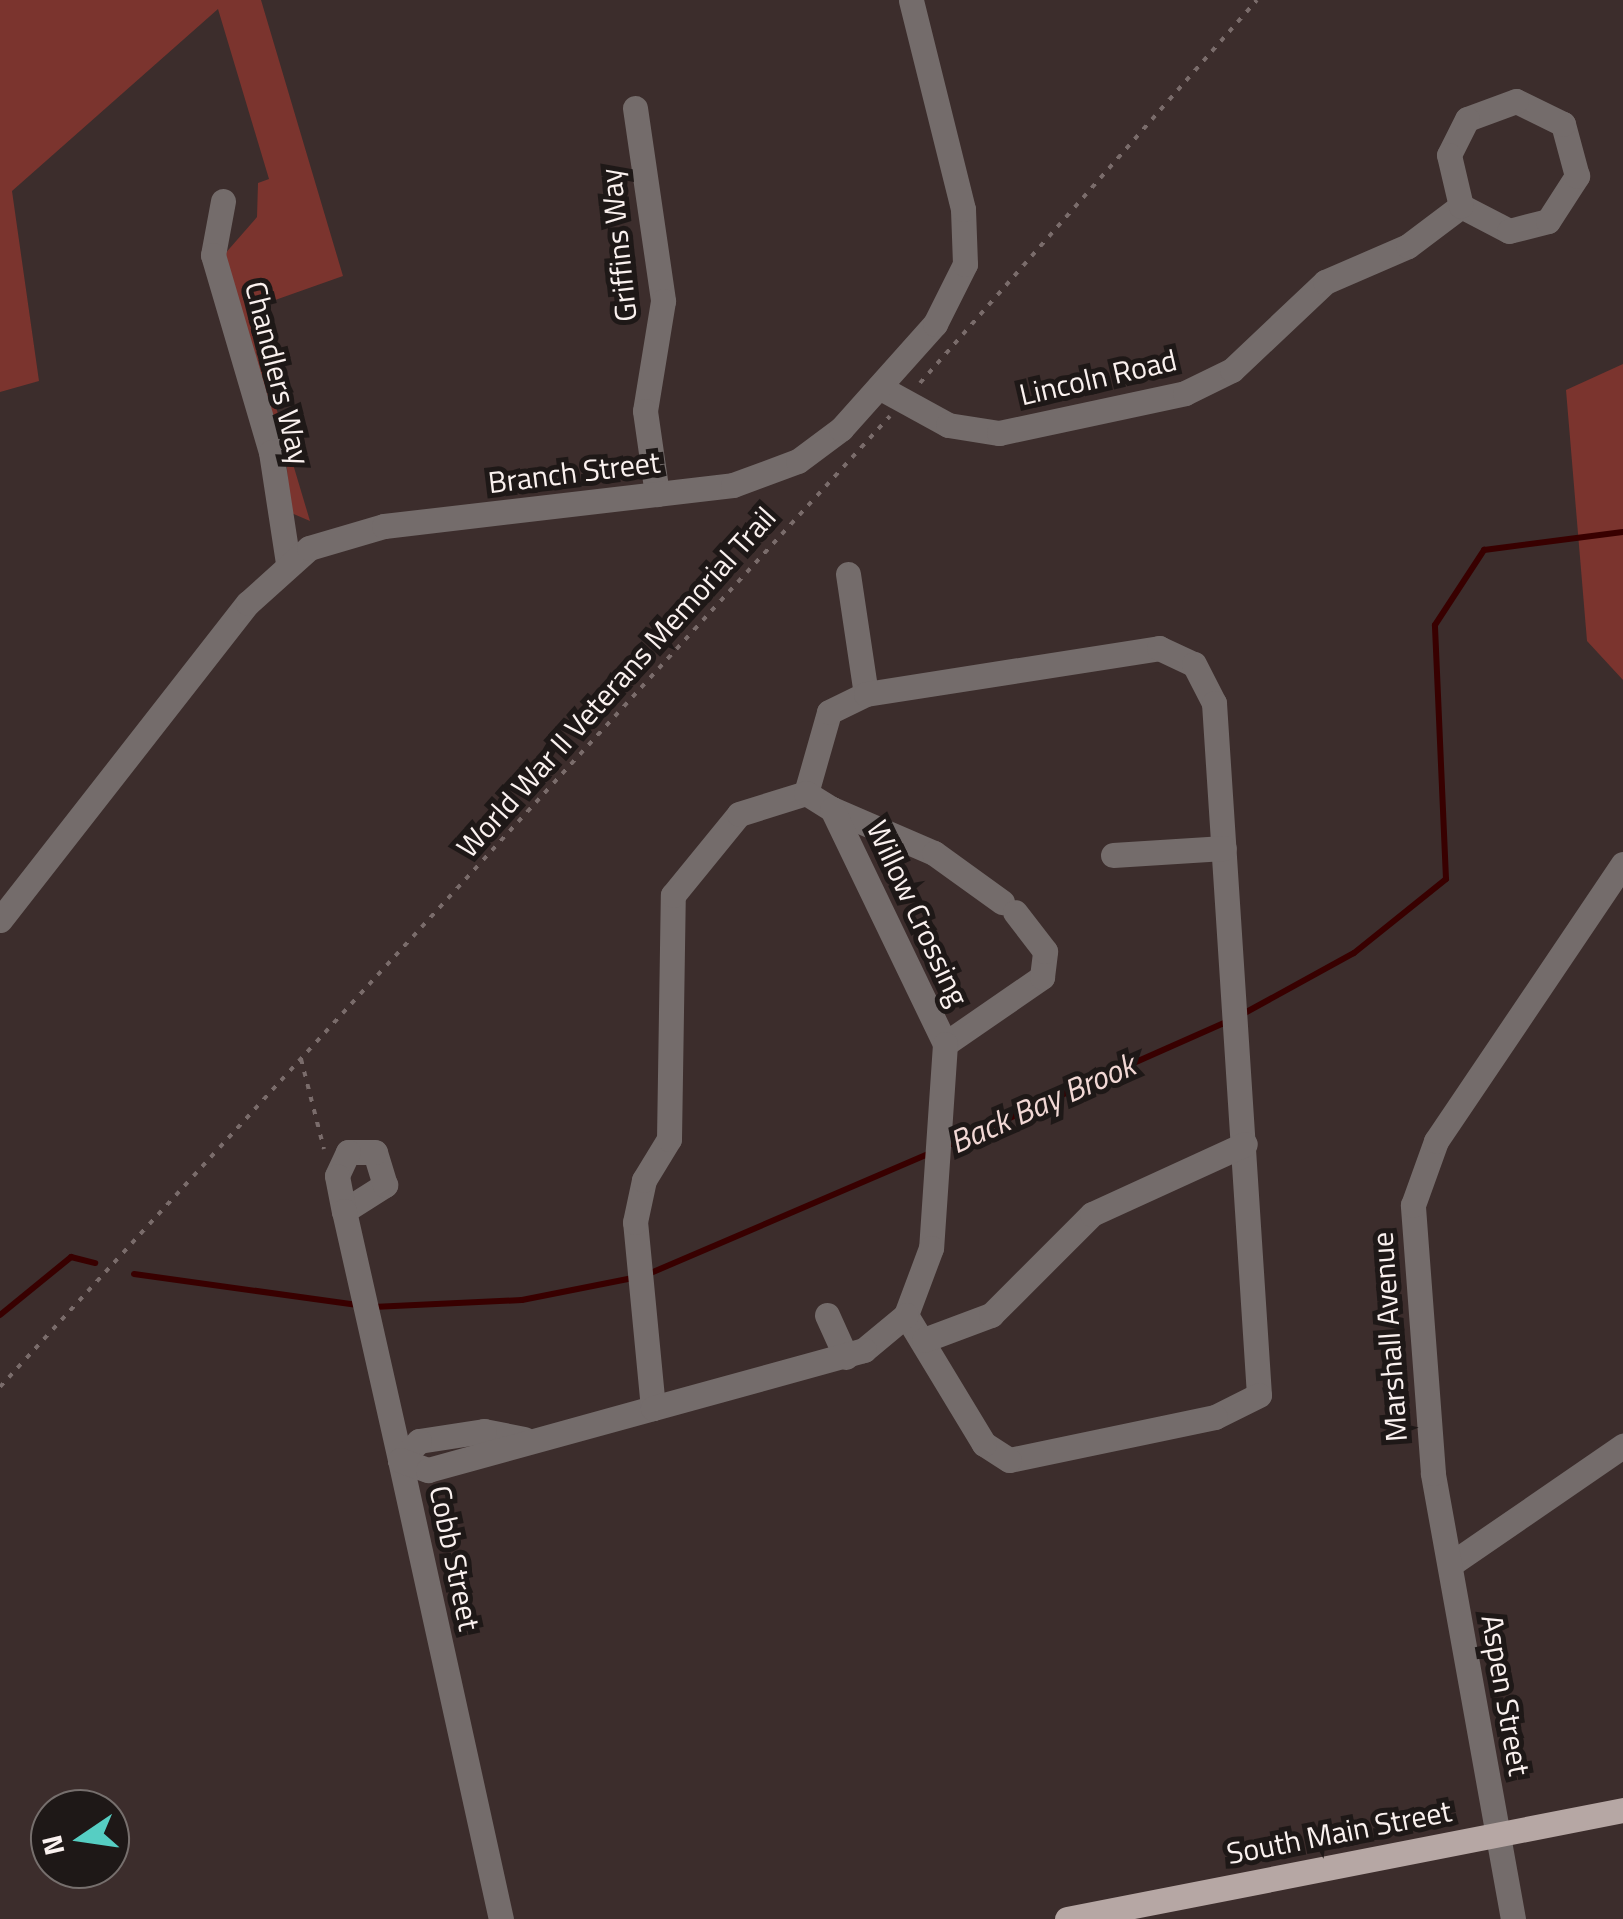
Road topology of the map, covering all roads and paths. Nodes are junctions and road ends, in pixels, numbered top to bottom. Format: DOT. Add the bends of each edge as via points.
graph roads {
  1 [pos="911,0"];
  2 [pos="1257,0"];
  3 [pos="636,108"];
  4 [pos="223,201"];
  5 [pos="1462,206"];
  6 [pos="879,387"];
  7 [pos="904,402"];
  8 [pos="657,494"];
  9 [pos="288,563"];
  10 [pos="848,574"];
  11 [pos="866,694"];
  12 [pos="806,794"];
  13 [pos="832,809"];
  14 [pos="1224,848"];
  15 [pos="1114,855"];
  16 [pos="1623,864"];
  17 [pos="0,919"];
  18 [pos="944,1044"];
  19 [pos="301,1059"];
  20 [pos="1245,1144"];
  21 [pos="336,1176"];
  22 [pos="344,1211"];
  23 [pos="827,1314"];
  24 [pos="906,1315"];
  25 [pos="924,1340"];
  26 [pos="846,1357"];
  27 [pos="0,1387"];
  28 [pos="653,1408"];
  29 [pos="1623,1446"];
  30 [pos="400,1460"];
  31 [pos="1451,1564"];
  32 [pos="1623,1810"];
  33 [pos="1498,1836"];
  34 [pos="501,1919"];
  35 [pos="1066,1919"];
  36 [pos="1512,1919"];
  1 -- 6 [label="street, Branch Street" via="966,254 946,308"];
  2 -- 7 [label="path, World War II Veterans Memorial Trail"];
  3 -- 8 [label="street, Griffins Way" via="663,301 645,411"];
  4 -- 9 [label="street, Chandlers Way" via="213,255 272,452"];
  5 -- 5 [label="street" via="1509,231 1559,212 1578,176 1563,124 1516,101 1467,120 1449,155"];
  5 -- 7 [label="street, Lincoln Road" via="1408,246 1325,282 1232,370 1185,393 999,432 948,425"];
  6 -- 7 [label="street, Lincoln Road"];
  6 -- 8 [label="street, Branch Street" via="822,446 775,472"];
  7 -- 19 [label="path, World War II Veterans Memorial Trail"];
  8 -- 9 [label="street, Branch Street" via="356,530"];
  9 -- 17 [label="street, Branch Street"];
  10 -- 11 [label="street"];
  11 -- 12 [label="street" via="829,712"];
  11 -- 14 [label="street" via="1118,652 1178,652 1214,703"];
  12 -- 13 [label="street, Willow Crossing"];
  12 -- 28 [label="street" via="739,814 677,881 669,1139 639,1198 639,1277"];
  13 -- 18 [label="street, Willow Crossing"];
  13 -- 18 [label="street" via="934,853 1008,907 1045,951 1042,977 1029,994"];
  14 -- 15 [label="street"];
  14 -- 20 [label="street"];
  16 -- 31 [label="street, Marshall Avenue" via="1418,1177 1414,1294"];
  18 -- 24 [label="street, Willow Crossing" via="931,1248"];
  19 -- 21 [label="path"];
  19 -- 27 [label="path, World War II Veterans Memorial Trail"];
  20 -- 25 [label="street" via="1092,1214 991,1315"];
  20 -- 25 [label="street" via="1261,1384 1253,1404 1009,1460 984,1444"];
  21 -- 22 [label="street, Cobb Street"];
  21 -- 22 [label="street" via="343,1156 358,1149 374,1152 387,1170 378,1194"];
  22 -- 30 [label="street, Cobb Street"];
  23 -- 26 [label="street"];
  24 -- 25 [label="street"];
  24 -- 26 [label="street"];
  26 -- 28 [label="street"];
  28 -- 30 [label="street" via="428,1470"];
  29 -- 31 [label="street"];
  30 -- 34 [label="street, Cobb Street"];
  31 -- 33 [label="street, Aspen Street"];
  32 -- 33 [label="main road, South Main Street"];
  33 -- 35 [label="main road, South Main Street"];
  33 -- 36 [label="street, Aspen Street"];
}
